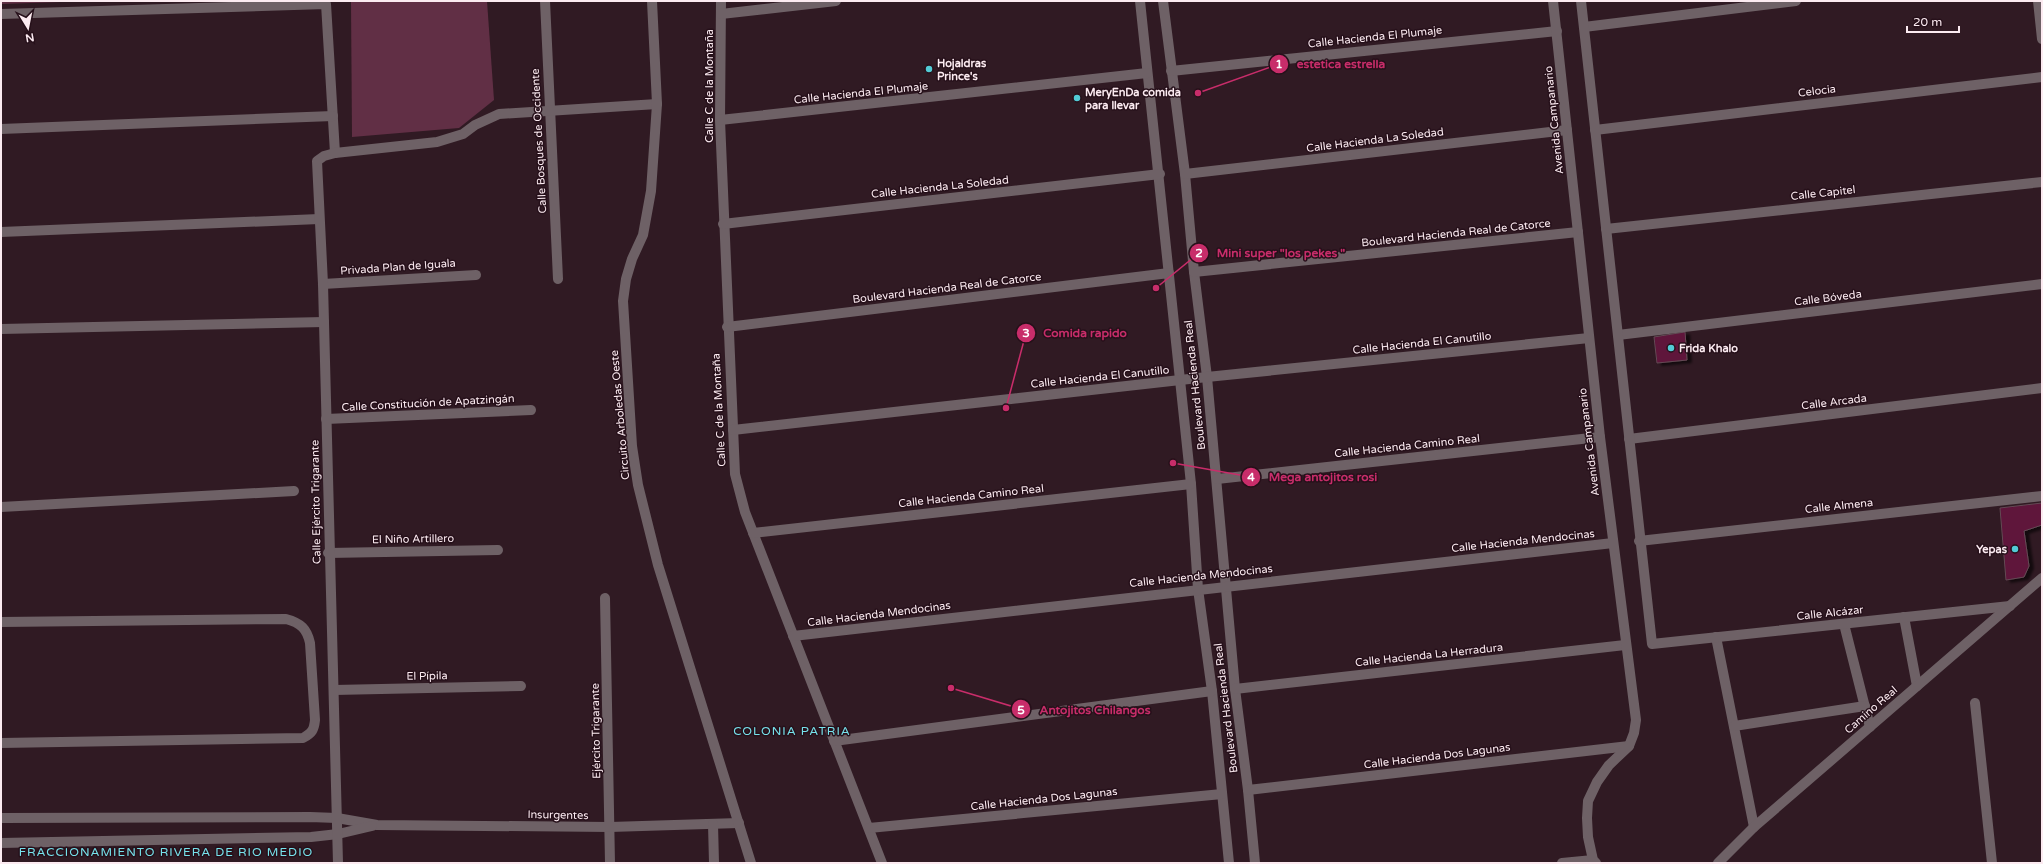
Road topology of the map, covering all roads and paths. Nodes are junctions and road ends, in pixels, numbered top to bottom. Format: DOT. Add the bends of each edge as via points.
graph roads {
  1 [pos="545,1"];
  2 [pos="652,1"];
  3 [pos="721,1"];
  4 [pos="836,1"];
  5 [pos="1140,1"];
  6 [pos="1163,1"];
  7 [pos="1553,1"];
  8 [pos="1581,1"];
  9 [pos="1796,1"];
  10 [pos="2038,1"];
  11 [pos="1,14"];
  12 [pos="721,14"];
  13 [pos="1584,27"];
  14 [pos="1557,30"];
  15 [pos="2042,38"];
  16 [pos="1171,70"];
  17 [pos="1147,73"];
  18 [pos="2042,77"];
  19 [pos="658,104"];
  20 [pos="550,110"];
  21 [pos="333,116"];
  22 [pos="720,120"];
  23 [pos="1,129"];
  24 [pos="1567,130"];
  25 [pos="1595,130"];
  26 [pos="335,153"];
  27 [pos="1160,174"];
  28 [pos="1185,174"];
  29 [pos="2042,182"];
  30 [pos="319,219"];
  31 [pos="723,224"];
  32 [pos="1606,229"];
  33 [pos="1,232"];
  34 [pos="1578,232"];
  35 [pos="1194,272"];
  36 [pos="1169,273"];
  37 [pos="476,275"];
  38 [pos="558,279"];
  39 [pos="323,284"];
  40 [pos="2042,284"];
  41 [pos="324,322"];
  42 [pos="727,327"];
  43 [pos="1,329"];
  44 [pos="1618,335"];
  45 [pos="1589,338"];
  46 [pos="1207,377"];
  47 [pos="1181,380"];
  48 [pos="2042,388"];
  49 [pos="531,410"];
  50 [pos="326,419"];
  51 [pos="733,430"];
  52 [pos="1600,437"];
  53 [pos="1629,439"];
  54 [pos="1217,479"];
  55 [pos="1191,484"];
  56 [pos="294,491"];
  57 [pos="2042,496"];
  58 [pos="1,507"];
  59 [pos="753,533"];
  60 [pos="1640,541"];
  61 [pos="1613,543"];
  62 [pos="498,550"];
  63 [pos="328,552"];
  64 [pos="2042,578"];
  65 [pos="1225,586"];
  66 [pos="1198,589"];
  67 [pos="605,598"];
  68 [pos="2010,606"];
  69 [pos="1904,617"];
  70 [pos="1,622"];
  71 [pos="1844,624"];
  72 [pos="793,636"];
  73 [pos="1716,637"];
  74 [pos="1625,645"];
  75 [pos="521,686"];
  76 [pos="1917,686"];
  77 [pos="1235,689"];
  78 [pos="334,690"];
  79 [pos="1212,691"];
  80 [pos="1975,703"];
  81 [pos="1865,706"];
  82 [pos="1734,726"];
  83 [pos="1870,727"];
  84 [pos="834,741"];
  85 [pos="1,743"];
  86 [pos="1629,746"];
  87 [pos="1248,790"];
  88 [pos="1222,794"];
  89 [pos="1,818"];
  90 [pos="337,818"];
  91 [pos="739,823"];
  92 [pos="713,824"];
  93 [pos="377,825"];
  94 [pos="610,827"];
  95 [pos="1754,827"];
  96 [pos="869,828"];
  97 [pos="338,834"];
  98 [pos="1,842"];
  99 [pos="1594,861"];
  100 [pos="338,863"];
  101 [pos="610,863"];
  102 [pos="714,863"];
  103 [pos="751,863"];
  104 [pos="882,863"];
  105 [pos="1229,863"];
  106 [pos="1255,863"];
  107 [pos="1562,863"];
  108 [pos="1718,863"];
  109 [pos="1992,863"];
  1 -- 20 [label="street, Calle Bosques de Occidente"];
  2 -- 19 [label="street, Circuito Arboledas Oeste"];
  3 -- 12 [label="street, Calle C de la Montaña"];
  4 -- 12 [label="street"];
  5 -- 17 [label="street, Boulevard Hacienda Real"];
  6 -- 16 [label="street, Boulevard Hacienda Real"];
  7 -- 14 [label="street, Avenida Campanario"];
  8 -- 13 [label="street"];
  9 -- 13 [label="street"];
  10 -- 15 [label="street"];
  11 -- 21 [label="street" via="326,4"];
  12 -- 22 [label="street, Calle C de la Montaña"];
  13 -- 25 [label="street"];
  14 -- 16 [label="street, Calle Hacienda El Plumaje"];
  14 -- 24 [label="street, Avenida Campanario"];
  16 -- 28 [label="street, Boulevard Hacienda Real"];
  17 -- 22 [label="street, Calle Hacienda El Plumaje"];
  17 -- 27 [label="street, Boulevard Hacienda Real"];
  18 -- 25 [label="street, Celocia"];
  19 -- 20 [label="street"];
  19 -- 91 [label="street, Circuito Arboledas Oeste" via="648,212 644,235 632,259 626,279 624,301 632,446 638,485 658,565"];
  20 -- 26 [label="street" via="499,114 475,125 463,134 438,142"];
  20 -- 38 [label="street, Calle Bosques de Occidente"];
  21 -- 23 [label="street"];
  21 -- 26 [label="street"];
  22 -- 31 [label="street, Calle C de la Montaña"];
  24 -- 28 [label="street, Calle Hacienda La Soledad"];
  24 -- 34 [label="street, Avenida Campanario"];
  25 -- 32 [label="street"];
  26 -- 30 [label="street, Calle Ejército Trigarante" via="317,161"];
  27 -- 31 [label="street, Calle Hacienda La Soledad"];
  27 -- 36 [label="street, Boulevard Hacienda Real"];
  28 -- 35 [label="street, Boulevard Hacienda Real"];
  29 -- 32 [label="street, Calle Capitel"];
  30 -- 33 [label="street"];
  30 -- 39 [label="street, Calle Ejército Trigarante"];
  31 -- 42 [label="street, Calle C de la Montaña"];
  32 -- 44 [label="street"];
  34 -- 35 [label="street, Boulevard Hacienda Real de Catorce"];
  34 -- 45 [label="street, Avenida Campanario"];
  35 -- 46 [label="street, Boulevard Hacienda Real"];
  36 -- 42 [label="street, Boulevard Hacienda Real de Catorce"];
  36 -- 47 [label="street, Boulevard Hacienda Real"];
  37 -- 39 [label="street, Privada Plan de Iguala"];
  39 -- 41 [label="street, Calle Ejército Trigarante"];
  40 -- 44 [label="street, Calle Bóveda"];
  41 -- 43 [label="street"];
  41 -- 50 [label="street, Calle Ejército Trigarante"];
  42 -- 51 [label="street, Calle C de la Montaña"];
  44 -- 53 [label="street"];
  45 -- 46 [label="street, Calle Hacienda El Canutillo"];
  45 -- 52 [label="street, Avenida Campanario"];
  46 -- 47 [label="street, Calle Hacienda El Canutillo"];
  46 -- 54 [label="street, Boulevard Hacienda Real"];
  47 -- 51 [label="street, Calle Hacienda El Canutillo"];
  47 -- 55 [label="street, Boulevard Hacienda Real"];
  48 -- 53 [label="street, Calle Arcada"];
  49 -- 50 [label="street, Calle Constitución de Apatzingán"];
  50 -- 63 [label="street, Calle Ejército Trigarante"];
  51 -- 59 [label="street, Calle C de la Montaña" via="735,474 744,512"];
  52 -- 54 [label="street, Calle Hacienda Camino Real"];
  52 -- 61 [label="street, Avenida Campanario"];
  53 -- 60 [label="street"];
  54 -- 65 [label="street, Boulevard Hacienda Real"];
  55 -- 59 [label="street, Calle Hacienda Camino Real"];
  55 -- 66 [label="street, Boulevard Hacienda Real"];
  56 -- 58 [label="street"];
  57 -- 60 [label="street, Calle Almena"];
  59 -- 72 [label="street, Calle C de la Montaña"];
  60 -- 73 [label="street, Calle Alcázar" via="1652,644"];
  61 -- 65 [label="street, Calle Hacienda Mendocinas"];
  61 -- 74 [label="street, Avenida Campanario"];
  62 -- 63 [label="street, El Niño Artillero"];
  63 -- 78 [label="street, Calle Ejército Trigarante"];
  64 -- 68 [label="street, Camino Real"];
  65 -- 66 [label="street, Calle Hacienda Mendocinas"];
  65 -- 77 [label="street, Boulevard Hacienda Real"];
  66 -- 72 [label="street, Calle Hacienda Mendocinas"];
  66 -- 79 [label="street, Boulevard Hacienda Real"];
  67 -- 94 [label="street, Ejército Trigarante"];
  68 -- 69 [label="street, Calle Alcázar"];
  68 -- 76 [label="street, Camino Real"];
  69 -- 71 [label="street, Calle Alcázar"];
  69 -- 76 [label="street"];
  70 -- 85 [label="street" via="286,619 294,621 303,626 308,633 316,720 314,730 303,738"];
  71 -- 73 [label="street, Calle Alcázar"];
  71 -- 81 [label="street"];
  72 -- 84 [label="street, Calle C de la Montaña"];
  73 -- 82 [label="street"];
  74 -- 77 [label="street, Calle Hacienda La Herradura"];
  74 -- 86 [label="street, Avenida Campanario" via="1636,720"];
  75 -- 78 [label="street, El Pípila"];
  76 -- 83 [label="street, Camino Real"];
  77 -- 87 [label="street, Boulevard Hacienda Real"];
  78 -- 90 [label="street, Calle Ejército Trigarante"];
  79 -- 84 [label="street"];
  79 -- 88 [label="street, Boulevard Hacienda Real"];
  80 -- 109 [label="street"];
  81 -- 82 [label="street"];
  81 -- 83 [label="street"];
  82 -- 95 [label="street"];
  83 -- 95 [label="street, Camino Real"];
  84 -- 96 [label="street, Calle C de la Montaña"];
  86 -- 87 [label="street, Calle Hacienda Dos Lagunas"];
  86 -- 99 [label="street, Avenida Campanario" via="1597,782 1588,801 1588,830"];
  87 -- 106 [label="street, Boulevard Hacienda Real"];
  88 -- 96 [label="street, Calle Hacienda Dos Lagunas"];
  88 -- 105 [label="street, Boulevard Hacienda Real"];
  89 -- 90 [label="street, Insurgentes"];
  90 -- 93 [label="street, Insurgentes"];
  90 -- 97 [label="street, Calle Ejército Trigarante"];
  91 -- 92 [label="street, Insurgentes"];
  91 -- 103 [label="street, Circuito Arboledas Oeste"];
  92 -- 94 [label="street, Insurgentes"];
  92 -- 102 [label="street"];
  93 -- 94 [label="street, Insurgentes"];
  93 -- 97 [label="street, Insurgentes"];
  94 -- 101 [label="street, Ejército Trigarante"];
  95 -- 108 [label="street, Camino Real"];
  96 -- 104 [label="street, Calle C de la Montaña"];
  97 -- 98 [label="street, Insurgentes" via="311,837"];
  97 -- 100 [label="street, Calle Ejército Trigarante"];
  99 -- 107 [label="street"];
}
